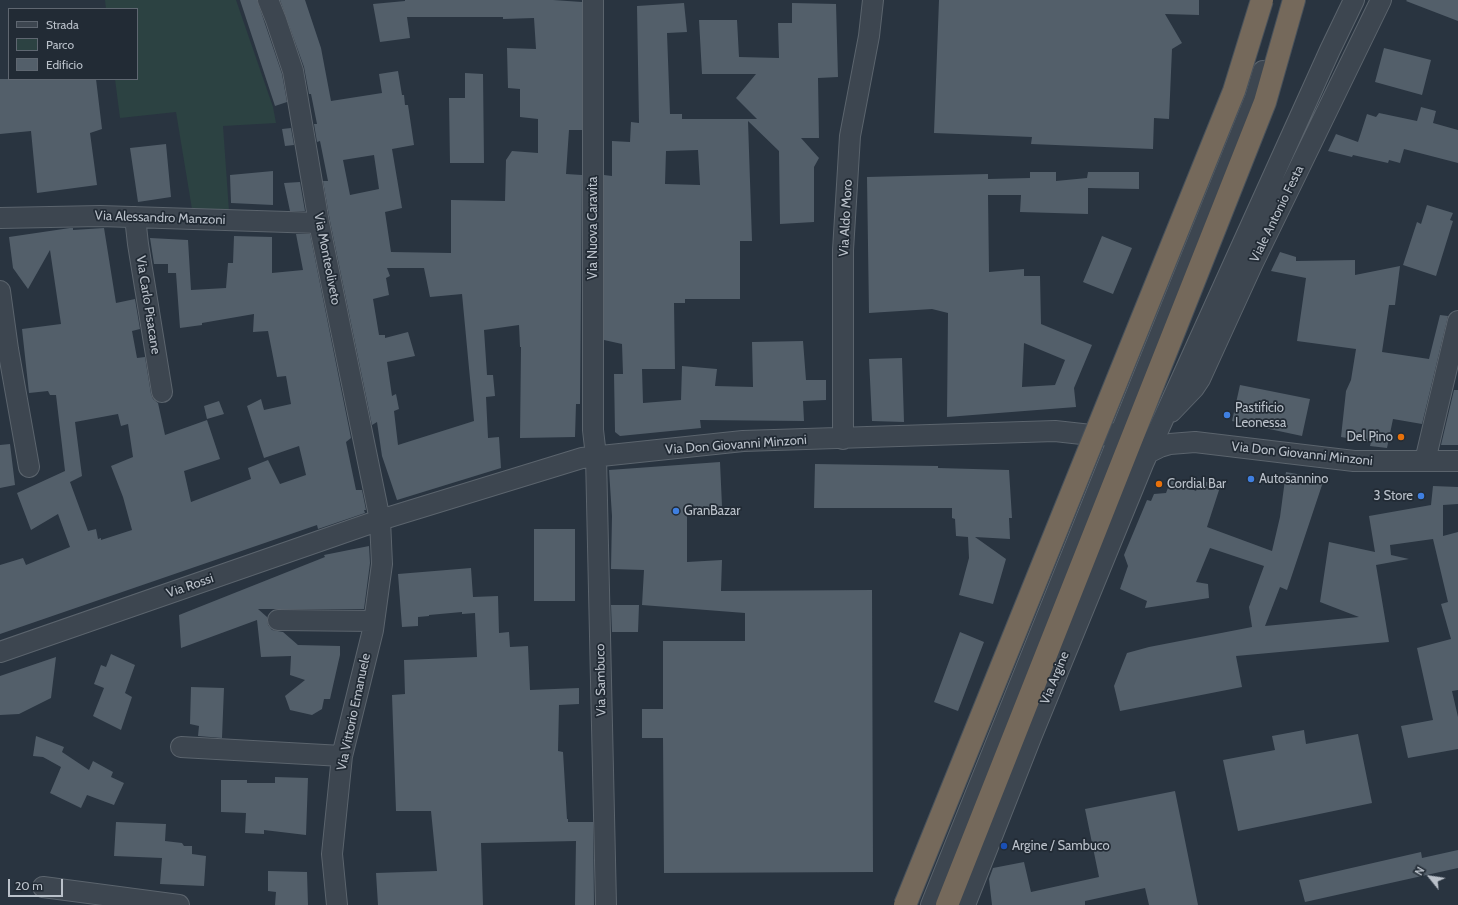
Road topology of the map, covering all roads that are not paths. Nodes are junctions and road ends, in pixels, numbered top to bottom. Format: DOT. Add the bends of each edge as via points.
graph roads {
  1 [pos="268,0"];
  2 [pos="593,0"];
  3 [pos="872,0"];
  4 [pos="1262,0"];
  5 [pos="1285,0"];
  6 [pos="1294,0"];
  7 [pos="1354,0"];
  8 [pos="1381,0"];
  9 [pos="135,217"];
  10 [pos="0,218"];
  11 [pos="319,223"];
  12 [pos="0,291"];
  13 [pos="1458,321"];
  14 [pos="162,392"];
  15 [pos="1162,421"];
  16 [pos="843,439"];
  17 [pos="1111,439"];
  18 [pos="1195,442"];
  19 [pos="1148,453"];
  20 [pos="596,456"];
  21 [pos="1425,461"];
  22 [pos="1458,461"];
  23 [pos="29,467"];
  24 [pos="380,520"];
  25 [pos="278,620"];
  26 [pos="374,621"];
  27 [pos="0,652"];
  28 [pos="181,747"];
  29 [pos="342,756"];
  30 [pos="42,887"];
  31 [pos="179,905"];
  32 [pos="338,905"];
  33 [pos="606,905"];
  34 [pos="905,905"];
  35 [pos="931,905"];
  36 [pos="946,905"];
  37 [pos="965,905"];
  1 -- 11 [label="street, Via Monteoliveto" via="293,71"];
  2 -- 20 [label="street, Via Nuova Caravita" via="593,430"];
  3 -- 16 [label="street, Via Aldo Moro" via="869,36 850,136 843,250"];
  4 -- 34 [label="highway, bridge" via="1234,91"];
  5 -- 17 [label="street" via="1255,98"];
  6 -- 36 [label="highway" via="1265,102"];
  7 -- 15 [label="street, Via Argine"];
  8 -- 15 [label="street, Viale Antonio Festa" via="1253,263 1200,379"];
  9 -- 10 [label="street, Via Alessandro Manzoni"];
  9 -- 11 [label="street, Via Alessandro Manzoni"];
  9 -- 14 [label="street, Via Carlo Pisacane"];
  11 -- 24 [label="street, Via Monteoliveto"];
  12 -- 23 [label="street"];
  13 -- 21 [label="street"];
  15 -- 18 [label="street, Via Don Giovanni Minzoni"];
  15 -- 19 [label="street, Via Argine"];
  16 -- 17 [label="street, Via Don Giovanni Minzoni" via="1055,431"];
  16 -- 20 [label="street, Via Don Giovanni Minzoni" via="743,441"];
  17 -- 35 [label="street"];
  18 -- 19 [label="street, Via Don Giovanni Minzoni" via="1170,444"];
  18 -- 21 [label="street, Via Don Giovanni Minzoni" via="1354,461"];
  19 -- 37 [label="street, Via Argine"];
  20 -- 24 [label="street, Via Don Giovanni Minzoni" via="582,458"];
  20 -- 33 [label="street, Via Sambuco"];
  21 -- 22 [label="street, Via Don Giovanni Minzoni"];
  24 -- 26 [label="street, Via Vittorio Emanuele" via="382,564"];
  24 -- 27 [label="street, Via Rossi"];
  25 -- 26 [label="street"];
  26 -- 29 [label="street, Via Vittorio Emanuele"];
  28 -- 29 [label="street"];
  29 -- 32 [label="street, Via Vittorio Emanuele" via="332,854"];
  30 -- 31 [label="street"];
}
